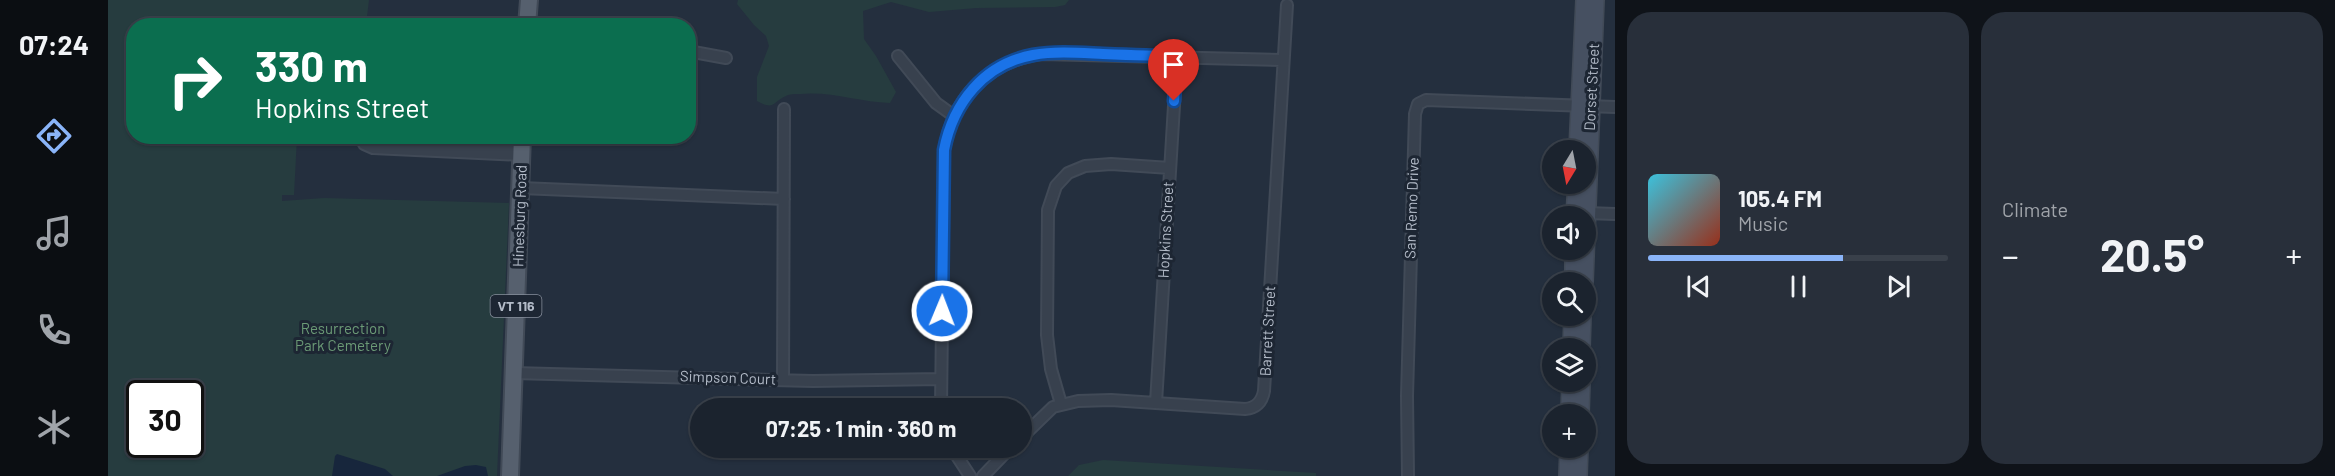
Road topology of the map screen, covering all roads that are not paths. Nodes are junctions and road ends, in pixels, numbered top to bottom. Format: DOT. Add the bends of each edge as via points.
graph roads {
  1 [pos="529,0"];
  2 [pos="1584,0"];
  3 [pos="1596,0"];
  4 [pos="1287,4"];
  5 [pos="528,18"];
  6 [pos="696,52"];
  7 [pos="898,56"];
  8 [pos="1177,56"];
  9 [pos="726,58"];
  10 [pos="1283,60"];
  11 [pos="1585,106"];
  12 [pos="1615,107"];
  13 [pos="784,109"];
  14 [pos="954,116"];
  15 [pos="1579,140"];
  16 [pos="364,144"];
  17 [pos="473,144"];
  18 [pos="522,146"];
  19 [pos="1170,168"];
  20 [pos="521,188"];
  21 [pos="784,199"];
  22 [pos="1581,206"];
  23 [pos="1615,214"];
  24 [pos="1596,215"];
  25 [pos="514,373"];
  26 [pos="941,379"];
  27 [pos="783,380"];
  28 [pos="941,398"];
  29 [pos="1156,403"];
  30 [pos="1061,404"];
  31 [pos="1032,426"];
  32 [pos="958,458"];
  33 [pos="1000,458"];
  34 [pos="1568,458"];
  35 [pos="1580,458"];
  36 [pos="510,476"];
  37 [pos="970,476"];
  38 [pos="983,476"];
  39 [pos="1408,476"];
  40 [pos="1567,476"];
  41 [pos="1579,476"];
  1 -- 5 [label="main road"];
  2 -- 11 [label="main road, Dorset Street"];
  3 -- 11 [label="main road, Dorset Street"];
  4 -- 10 [label="street, Barrett Street"];
  6 -- 9 [label="street"];
  7 -- 14 [label="street" via="936,103"];
  8 -- 10 [label="street"];
  8 -- 14 [label="street" via="1053,53 1024,57 985,77 969,92"];
  8 -- 19 [label="street, Hopkins Street"];
  10 -- 29 [label="street, Barrett Street" via="1263,398 1255,407 1245,409"];
  11 -- 12 [label="street"];
  11 -- 15 [label="main road, Dorset Street"];
  11 -- 22 [label="main road, Dorset Street"];
  11 -- 39 [label="street, San Remo Drive" via="1426,100 1415,108"];
  13 -- 21 [label="street"];
  14 -- 26 [label="street" via="943,163"];
  16 -- 18 [label="street" via="373,148"];
  17 -- 18 [label="street"];
  18 -- 20 [label="main road, Hinesburg Road / VT 116"];
  19 -- 29 [label="street, Hopkins Street"];
  19 -- 30 [label="street" via="1085,166 1068,173 1056,186 1048,210 1048,346"];
  20 -- 21 [label="street"];
  20 -- 25 [label="main road, Hinesburg Road / VT 116"];
  21 -- 27 [label="street"];
  23 -- 24 [label="street"];
  25 -- 27 [label="street, Simpson Court"];
  25 -- 36 [label="main road, Hinesburg Road / VT 116"];
  26 -- 27 [label="street, Simpson Court"];
  26 -- 28 [label="street"];
  29 -- 30 [label="street, Barrett Street" via="1101,400"];
  30 -- 31 [label="street, Barrett Street"];
  32 -- 37 [label="street"];
  33 -- 38 [label="street"];
  34 -- 40 [label="main road"];
  35 -- 41 [label="main road"];
}
